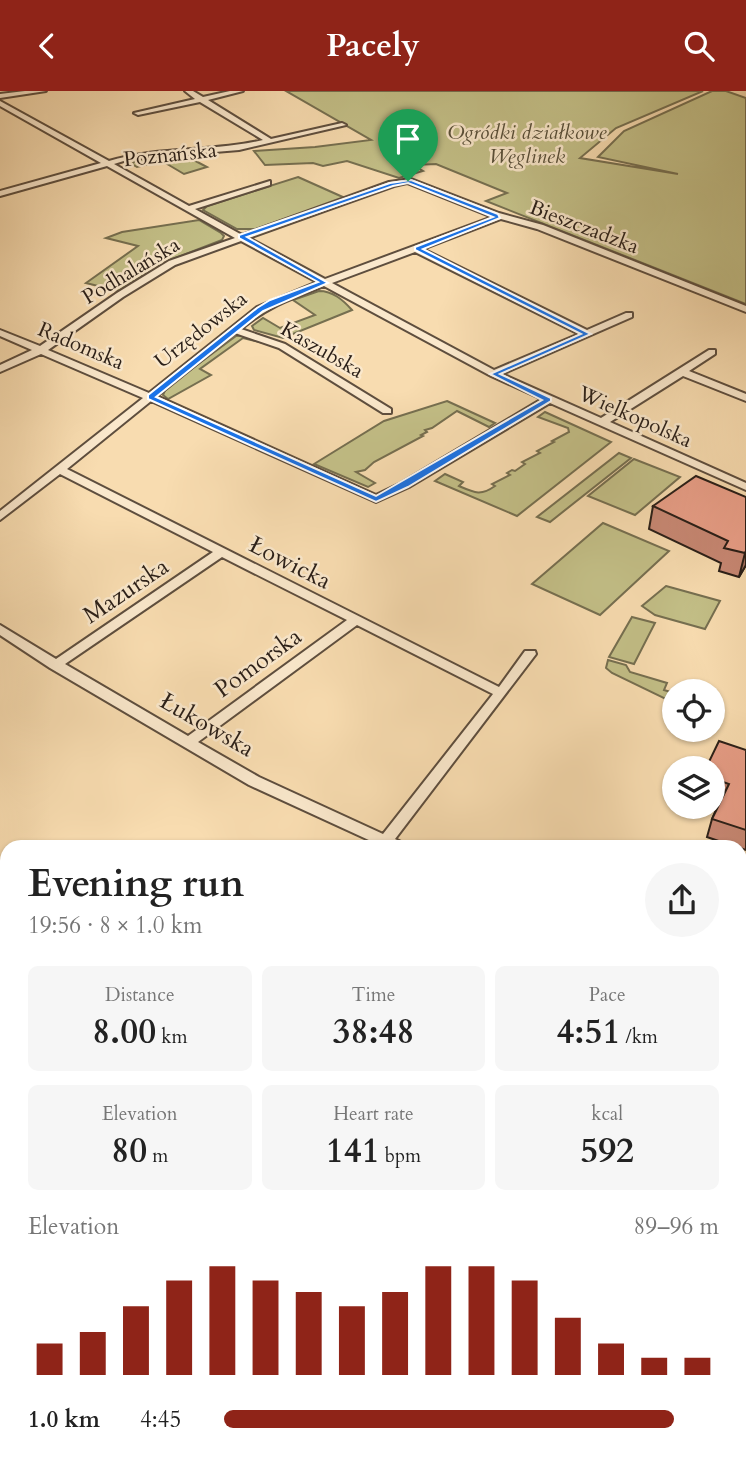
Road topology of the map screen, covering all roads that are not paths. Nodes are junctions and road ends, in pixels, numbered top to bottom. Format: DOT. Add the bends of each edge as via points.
graph roads {
  1 [pos="43,91"];
  2 [pos="188,91"];
  3 [pos="240,91"];
  4 [pos="0,96"];
  5 [pos="203,100"];
  6 [pos="0,103"];
  7 [pos="138,113"];
  8 [pos="342,125"];
  9 [pos="271,142"];
  10 [pos="111,163"];
  11 [pos="408,181"];
  12 [pos="267,183"];
  13 [pos="0,194"];
  14 [pos="190,208"];
  15 [pos="496,215"];
  16 [pos="241,237"];
  17 [pos="417,249"];
  18 [pos="324,283"];
  19 [pos="746,309"];
  20 [pos="629,315"];
  21 [pos="235,330"];
  22 [pos="0,334"];
  23 [pos="587,334"];
  24 [pos="41,350"];
  25 [pos="712,352"];
  26 [pos="0,369"];
  27 [pos="682,372"];
  28 [pos="494,374"];
  29 [pos="150,397"];
  30 [pos="746,398"];
  31 [pos="548,400"];
  32 [pos="387,411"];
  33 [pos="601,423"];
  34 [pos="60,470"];
  35 [pos="746,487"];
  36 [pos="0,517"];
  37 [pos="220,553"];
  38 [pos="354,621"];
  39 [pos="0,629"];
  40 [pos="530,654"];
  41 [pos="55,665"];
  42 [pos="501,693"];
  43 [pos="188,743"];
  44 [pos="383,840"];
  45 [pos="395,840"];
  1 -- 4 [label="street"];
  2 -- 5 [label="street"];
  3 -- 5 [label="street"];
  5 -- 7 [label="street"];
  5 -- 9 [label="street"];
  6 -- 10 [label="street, Wielkopolska"];
  8 -- 9 [label="street, Poznańska"];
  9 -- 10 [label="street, Poznańska"];
  10 -- 13 [label="street, Poznańska"];
  10 -- 14 [label="street, Wielkopolska"];
  11 -- 15 [label="street, Bieszczadzka"];
  11 -- 16 [label="street, Podhalańska"];
  12 -- 14 [label="street"];
  14 -- 16 [label="street, Wielkopolska"];
  15 -- 17 [label="street, Urzędowska"];
  15 -- 19 [label="street, Bieszczadzka" via="540,227"];
  16 -- 18 [label="street, Wielkopolska"];
  16 -- 24 [label="street, Podhalańska" via="161,269"];
  17 -- 18 [label="street, Urzędowska"];
  17 -- 23 [label="street"];
  18 -- 21 [label="street, Urzędowska" via="273,302"];
  18 -- 28 [label="street, Wielkopolska"];
  20 -- 23 [label="street"];
  21 -- 29 [label="street, Urzędowska"];
  21 -- 32 [label="street, Kaszubska" via="282,346"];
  22 -- 24 [label="street, Radomska"];
  23 -- 28 [label="street"];
  24 -- 26 [label="street, Podhalańska"];
  24 -- 29 [label="street, Radomska"];
  25 -- 27 [label="street"];
  27 -- 30 [label="street"];
  27 -- 33 [label="street"];
  28 -- 31 [label="street, Wielkopolska"];
  29 -- 31 [label="street, Radomska" via="376,499"];
  29 -- 34 [label="street, Urzędowska"];
  31 -- 33 [label="street, Wielkopolska"];
  33 -- 35 [label="street, Wielkopolska"];
  34 -- 36 [label="street, Urzędowska"];
  34 -- 37 [label="street, Łowicka"];
  37 -- 38 [label="street, Łowicka"];
  37 -- 41 [label="street, Mazurska"];
  38 -- 42 [label="street, Łowicka"];
  38 -- 43 [label="street, Pomorska"];
  39 -- 41 [label="street, Łukowska"];
  40 -- 42 [label="street"];
  41 -- 43 [label="street, Łukowska"];
  42 -- 45 [label="street"];
  43 -- 44 [label="street, Łukowska" via="254,781"];
}
